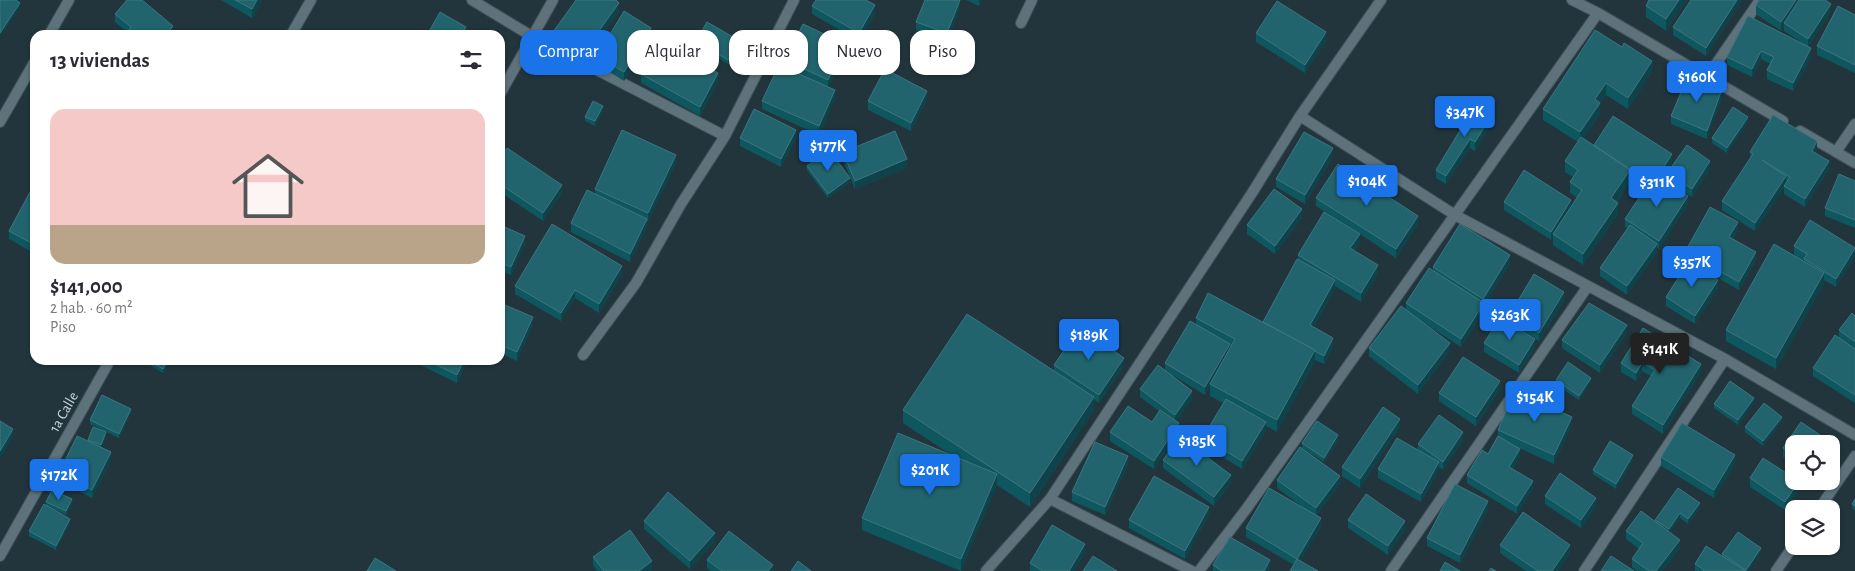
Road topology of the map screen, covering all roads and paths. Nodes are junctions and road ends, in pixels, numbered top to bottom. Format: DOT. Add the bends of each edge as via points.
graph roads {
  1 [pos="69,0"];
  2 [pos="311,0"];
  3 [pos="472,0"];
  4 [pos="553,0"];
  5 [pos="794,0"];
  6 [pos="1032,0"];
  7 [pos="1382,0"];
  8 [pos="1572,0"];
  9 [pos="1760,0"];
  10 [pos="1598,13"];
  11 [pos="1022,23"];
  12 [pos="53,30"];
  13 [pos="295,30"];
  14 [pos="521,30"];
  15 [pos="537,30"];
  16 [pos="520,59"];
  17 [pos="30,70"];
  18 [pos="607,75"];
  19 [pos="1707,77"];
  20 [pos="505,85"];
  21 [pos="1300,116"];
  22 [pos="0,122"];
  23 [pos="1855,124"];
  24 [pos="725,136"];
  25 [pos="1836,152"];
  26 [pos="1855,163"];
  27 [pos="1456,215"];
  28 [pos="1588,286"];
  29 [pos="583,355"];
  30 [pos="1725,360"];
  31 [pos="107,365"];
  32 [pos="1855,435"];
  33 [pos="1855,456"];
  34 [pos="1050,499"];
  35 [pos="1825,500"];
  36 [pos="1787,555"];
  37 [pos="0,556"];
  38 [pos="986,571"];
  39 [pos="1192,571"];
  40 [pos="1199,571"];
  41 [pos="1391,571"];
  42 [pos="1584,571"];
  43 [pos="1776,571"];
  1 -- 12 [label="street"];
  2 -- 13 [label="street"];
  3 -- 14 [label="street"];
  4 -- 15 [label="street"];
  5 -- 24 [label="street"];
  6 -- 11 [label="street"];
  7 -- 21 [label="street"];
  8 -- 10 [label="street"];
  9 -- 19 [label="street"];
  10 -- 19 [label="street"];
  10 -- 27 [label="street"];
  16 -- 20 [label="street"];
  17 -- 22 [label="street"];
  18 -- 24 [label="street"];
  19 -- 25 [label="street"];
  21 -- 27 [label="street"];
  21 -- 34 [label="street"];
  23 -- 25 [label="street"];
  24 -- 29 [label="street" via="636,283"];
  25 -- 26 [label="street"];
  27 -- 28 [label="street"];
  27 -- 40 [label="street"];
  28 -- 30 [label="street"];
  28 -- 41 [label="street"];
  30 -- 32 [label="street"];
  30 -- 42 [label="street"];
  31 -- 37 [label="street, 1a Calle"];
  33 -- 35 [label="street"];
  34 -- 38 [label="street"];
  34 -- 39 [label="street"];
  36 -- 43 [label="street"];
}
